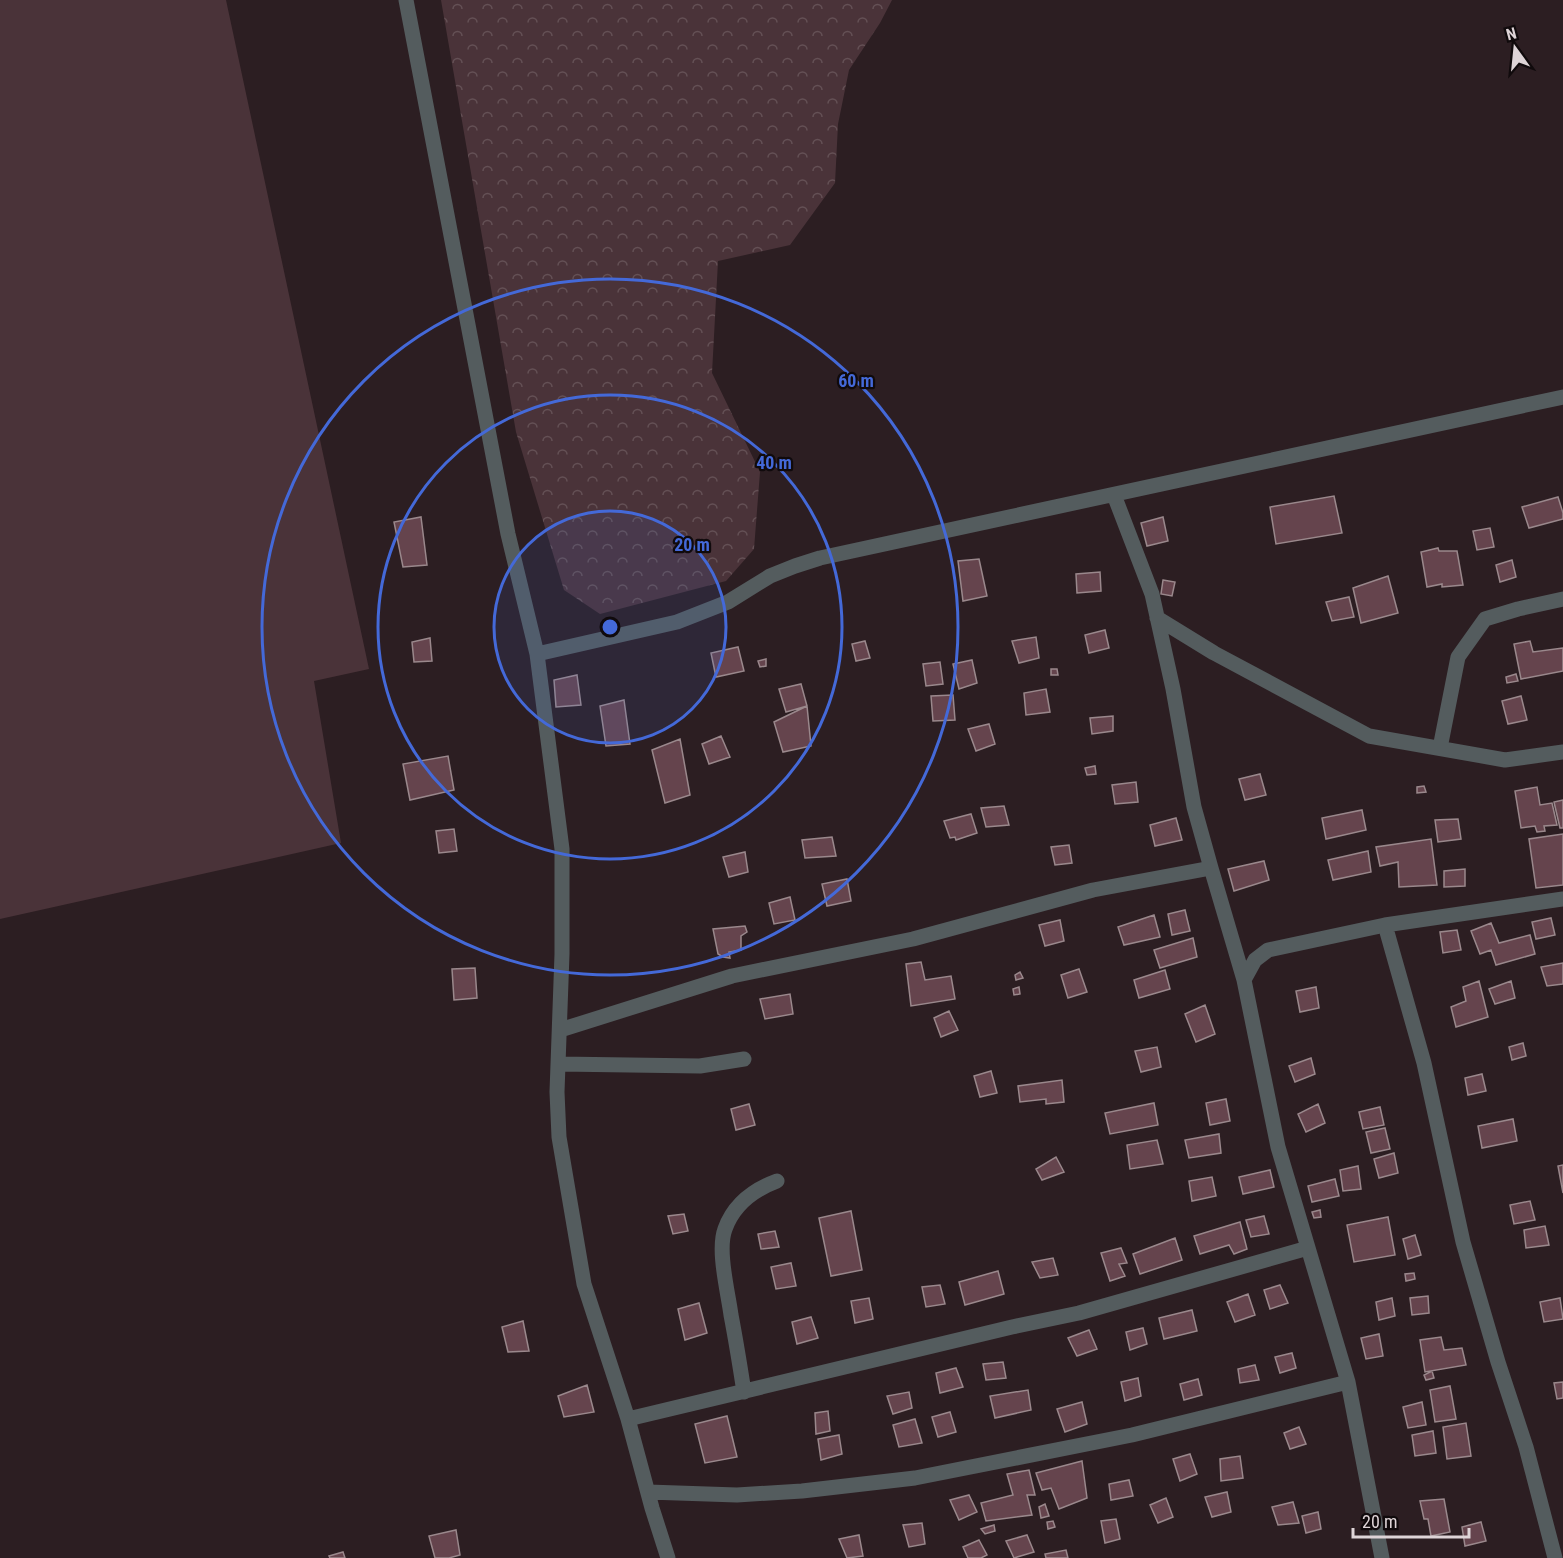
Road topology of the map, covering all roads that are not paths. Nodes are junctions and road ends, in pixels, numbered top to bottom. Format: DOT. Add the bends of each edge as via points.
graph roads {
  1 [pos="406,0"];
  2 [pos="1563,397"];
  3 [pos="1114,495"];
  4 [pos="1563,598"];
  5 [pos="1157,618"];
  6 [pos="537,654"];
  7 [pos="1440,748"];
  8 [pos="1563,752"];
  9 [pos="1211,868"];
  10 [pos="1563,899"];
  11 [pos="1385,925"];
  12 [pos="1244,980"];
  13 [pos="560,1030"];
  14 [pos="744,1059"];
  15 [pos="559,1064"];
  16 [pos="777,1181"];
  17 [pos="1308,1248"];
  18 [pos="1348,1382"];
  19 [pos="744,1392"];
  20 [pos="628,1419"];
  21 [pos="648,1492"];
  22 [pos="668,1558"];
  23 [pos="1382,1558"];
  24 [pos="1555,1558"];
  1 -- 6 [label="street" via="508,534"];
  2 -- 3 [label="street"];
  3 -- 5 [label="street" via="1152,594"];
  3 -- 6 [label="street" via="820,558 770,576 728,602 677,622"];
  4 -- 7 [label="street" via="1485,619 1458,657"];
  5 -- 7 [label="street" via="1370,736"];
  5 -- 9 [label="street" via="1194,807"];
  6 -- 13 [label="street" via="562,849"];
  7 -- 8 [label="street" via="1505,760"];
  9 -- 12 [label="street"];
  9 -- 13 [label="street" via="1093,890 913,939 732,976"];
  10 -- 11 [label="street"];
  11 -- 12 [label="street" via="1268,950 1255,960"];
  11 -- 24 [label="street" via="1424,1063 1463,1242 1526,1447"];
  12 -- 17 [label="street" via="1278,1147"];
  13 -- 15 [label="street"];
  14 -- 15 [label="street" via="700,1066"];
  15 -- 20 [label="street" via="559,1137 584,1284"];
  16 -- 19 [label="street" via="746,1198 734,1210 724,1231 724,1273"];
  17 -- 18 [label="street"];
  17 -- 19 [label="street" via="1078,1313"];
  18 -- 21 [label="street" via="1132,1435 915,1478 737,1495"];
  18 -- 23 [label="street"];
  19 -- 20 [label="street"];
  20 -- 21 [label="street"];
  21 -- 22 [label="street"];
}
